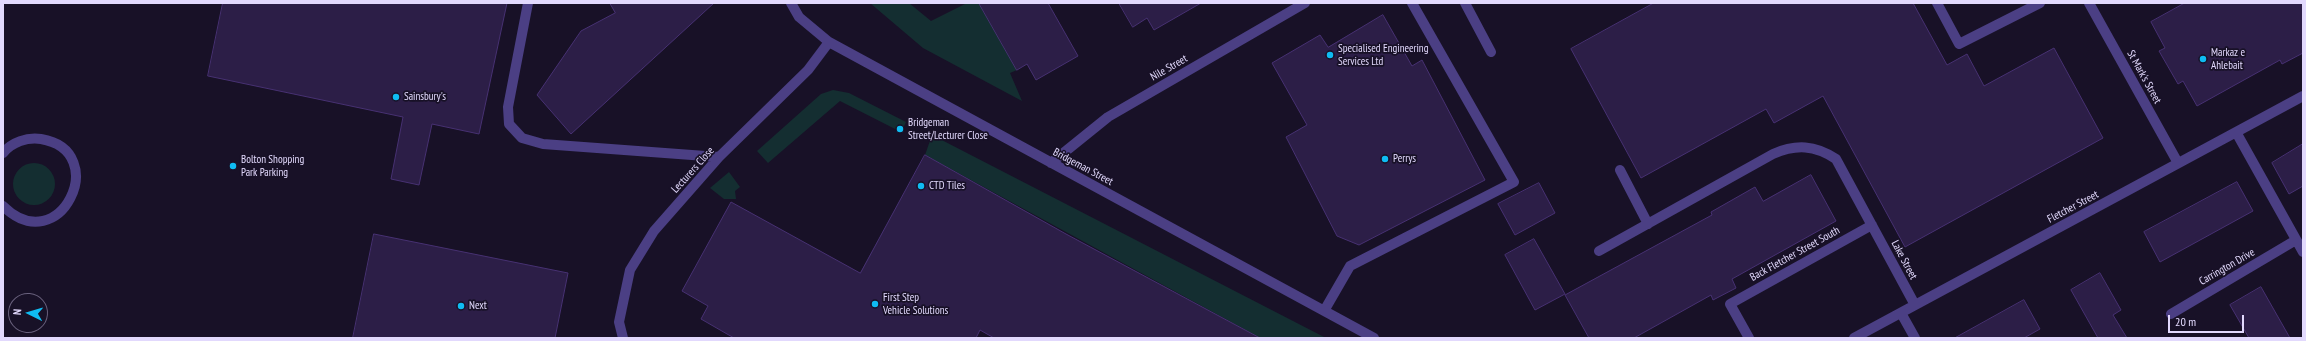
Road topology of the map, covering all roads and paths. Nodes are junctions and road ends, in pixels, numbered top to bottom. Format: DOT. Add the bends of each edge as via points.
graph roads {
  1 [pos="528,3"];
  2 [pos="791,3"];
  3 [pos="1305,3"];
  4 [pos="1412,3"];
  5 [pos="1465,3"];
  6 [pos="1937,3"];
  7 [pos="2040,3"];
  8 [pos="2089,3"];
  9 [pos="829,42"];
  10 [pos="1491,52"];
  11 [pos="2303,96"];
  12 [pos="2236,132"];
  13 [pos="3,154"];
  14 [pos="719,157"];
  15 [pos="1052,163"];
  16 [pos="2178,163"];
  17 [pos="1620,170"];
  18 [pos="3,206"];
  19 [pos="1648,224"];
  20 [pos="1872,225"];
  21 [pos="2296,240"];
  22 [pos="1599,251"];
  23 [pos="2303,252"];
  24 [pos="1915,305"];
  25 [pos="1324,311"];
  26 [pos="1901,313"];
  27 [pos="2171,314"];
  28 [pos="623,338"];
  29 [pos="1374,338"];
  30 [pos="1749,338"];
  31 [pos="1854,338"];
  32 [pos="1914,338"];
  1 -- 14 [label="street" via="508,107 509,124 522,138 543,144"];
  2 -- 9 [label="street, Bridgeman Street" via="799,17"];
  3 -- 15 [label="street, Nile Street" via="1108,117"];
  4 -- 25 [label="street" via="1514,182 1350,266"];
  5 -- 10 [label="street"];
  6 -- 7 [label="street" via="1959,44"];
  8 -- 16 [label="street, St Mark's Street"];
  9 -- 14 [label="street, Lecturers Close" via="808,70"];
  9 -- 15 [label="street, Bridgeman Street"];
  11 -- 12 [label="street, Fletcher Street"];
  12 -- 16 [label="street, Fletcher Street"];
  12 -- 21 [label="street"];
  13 -- 18 [label="street" via="22,140 48,140 66,152 76,174 74,194 69,203 52,217 38,221 24,220"];
  14 -- 28 [label="street, Lecturers Close" via="654,231 630,270 619,322"];
  15 -- 25 [label="street, Bridgeman Street"];
  16 -- 24 [label="street, Fletcher Street"];
  17 -- 19 [label="street"];
  19 -- 20 [label="street, Lake Street" via="1773,154 1788,148 1805,146 1823,150 1836,159"];
  19 -- 22 [label="street, Lake Street"];
  20 -- 24 [label="street, Lake Street"];
  20 -- 30 [label="street, Back Fletcher Street South" via="1730,304"];
  21 -- 23 [label="street"];
  21 -- 27 [label="street, Carrington Drive"];
  24 -- 26 [label="street, Fletcher Street"];
  25 -- 29 [label="street, Bridgeman Street"];
  26 -- 31 [label="street, Fletcher Street"];
  26 -- 32 [label="street"];
}
